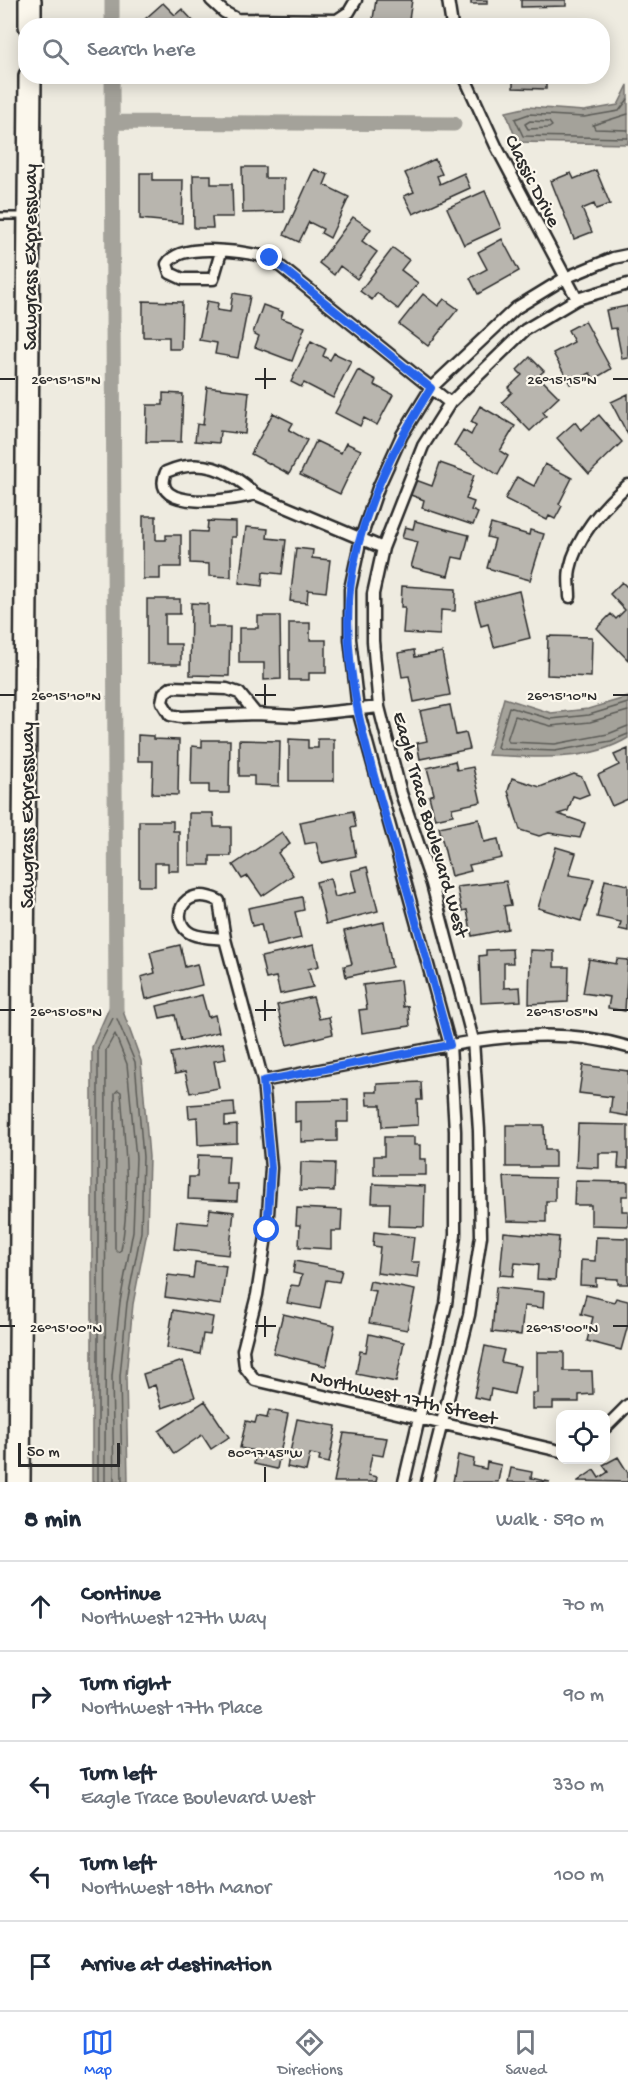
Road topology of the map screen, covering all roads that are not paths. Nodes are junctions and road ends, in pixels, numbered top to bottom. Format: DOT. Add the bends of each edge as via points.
graph roads {
  1 [pos="30,0"];
  2 [pos="211,0"];
  3 [pos="356,0"];
  4 [pos="448,0"];
  5 [pos="30,18"];
  6 [pos="235,18"];
  7 [pos="340,18"];
  8 [pos="451,18"];
  9 [pos="30,84"];
  10 [pos="468,84"];
  11 [pos="0,216"];
  12 [pos="29,216"];
  13 [pos="220,252"];
  14 [pos="628,255"];
  15 [pos="565,278"];
  16 [pos="628,284"];
  17 [pos="577,299"];
  18 [pos="431,388"];
  19 [pos="450,403"];
  20 [pos="628,485"];
  21 [pos="255,494"];
  22 [pos="361,538"];
  23 [pos="383,548"];
  24 [pos="570,597"];
  25 [pos="380,708"];
  26 [pos="357,710"];
  27 [pos="256,714"];
  28 [pos="225,939"];
  29 [pos="473,1041"];
  30 [pos="450,1045"];
  31 [pos="628,1047"];
  32 [pos="263,1081"];
  33 [pos="628,1405"];
  34 [pos="419,1418"];
  35 [pos="441,1423"];
  36 [pos="610,1423"];
  37 [pos="556,1450"];
  38 [pos="19,1482"];
  39 [pos="404,1482"];
  40 [pos="427,1482"];
  1 -- 5 [label="highway"];
  2 -- 6 [label="street"];
  3 -- 7 [label="street"];
  4 -- 8 [label="street"];
  9 -- 12 [label="highway, Sawgrass Expressway"];
  10 -- 15 [label="street, Classic Drive"];
  11 -- 12 [label="lane"];
  12 -- 38 [label="highway, Sawgrass Expressway"];
  13 -- 13 [label="street" via="184,251 171,256 166,264 170,273 183,279 213,279"];
  13 -- 18 [label="street" via="270,258"];
  14 -- 15 [label="street, Eagle Trace Boulevard West"];
  15 -- 17 [label="street, Classic Drive"];
  15 -- 18 [label="street, Eagle Trace Boulevard West" via="516,308"];
  16 -- 17 [label="street, Eagle Trace Boulevard West"];
  17 -- 19 [label="street, Eagle Trace Boulevard West" via="525,330"];
  18 -- 19 [label="street"];
  18 -- 22 [label="street, Eagle Trace Boulevard West" via="402,435"];
  19 -- 23 [label="street, Eagle Trace Boulevard West" via="423,446"];
  20 -- 24 [label="street" via="585,534 570,570"];
  21 -- 21 [label="street" via="239,478 219,468 178,466 166,472 162,480 164,489 176,499 237,499"];
  21 -- 22 [label="street"];
  22 -- 23 [label="street"];
  22 -- 26 [label="street, Eagle Trace Boulevard West" via="350,589"];
  23 -- 25 [label="street, Eagle Trace Boulevard West" via="373,594"];
  25 -- 26 [label="street"];
  25 -- 29 [label="street, Eagle Trace Boulevard West"];
  26 -- 27 [label="street" via="295,716"];
  26 -- 30 [label="street, Eagle Trace Boulevard West"];
  27 -- 27 [label="street" via="239,693 227,689 172,687 164,693 162,702 170,715 181,717"];
  28 -- 28 [label="street" via="219,901 208,895 194,895 184,903 179,914 184,927 192,934"];
  28 -- 32 [label="street"];
  29 -- 30 [label="street"];
  29 -- 31 [label="street" via="564,1035"];
  29 -- 35 [label="street, Eagle Trace Boulevard West" via="481,1236 469,1315"];
  30 -- 32 [label="street"];
  30 -- 34 [label="street, Eagle Trace Boulevard West" via="455,1235 446,1304"];
  32 -- 34 [label="street, Northwest 17th Street" via="271,1168 267,1230 243,1350 245,1367 255,1380"];
  33 -- 36 [label="street"];
  34 -- 35 [label="street, Northwest 17th Street"];
  34 -- 39 [label="street, Eagle Trace Boulevard West"];
  35 -- 37 [label="street, Northwest 17th Street"];
  35 -- 40 [label="street, Eagle Trace Boulevard West"];
}
